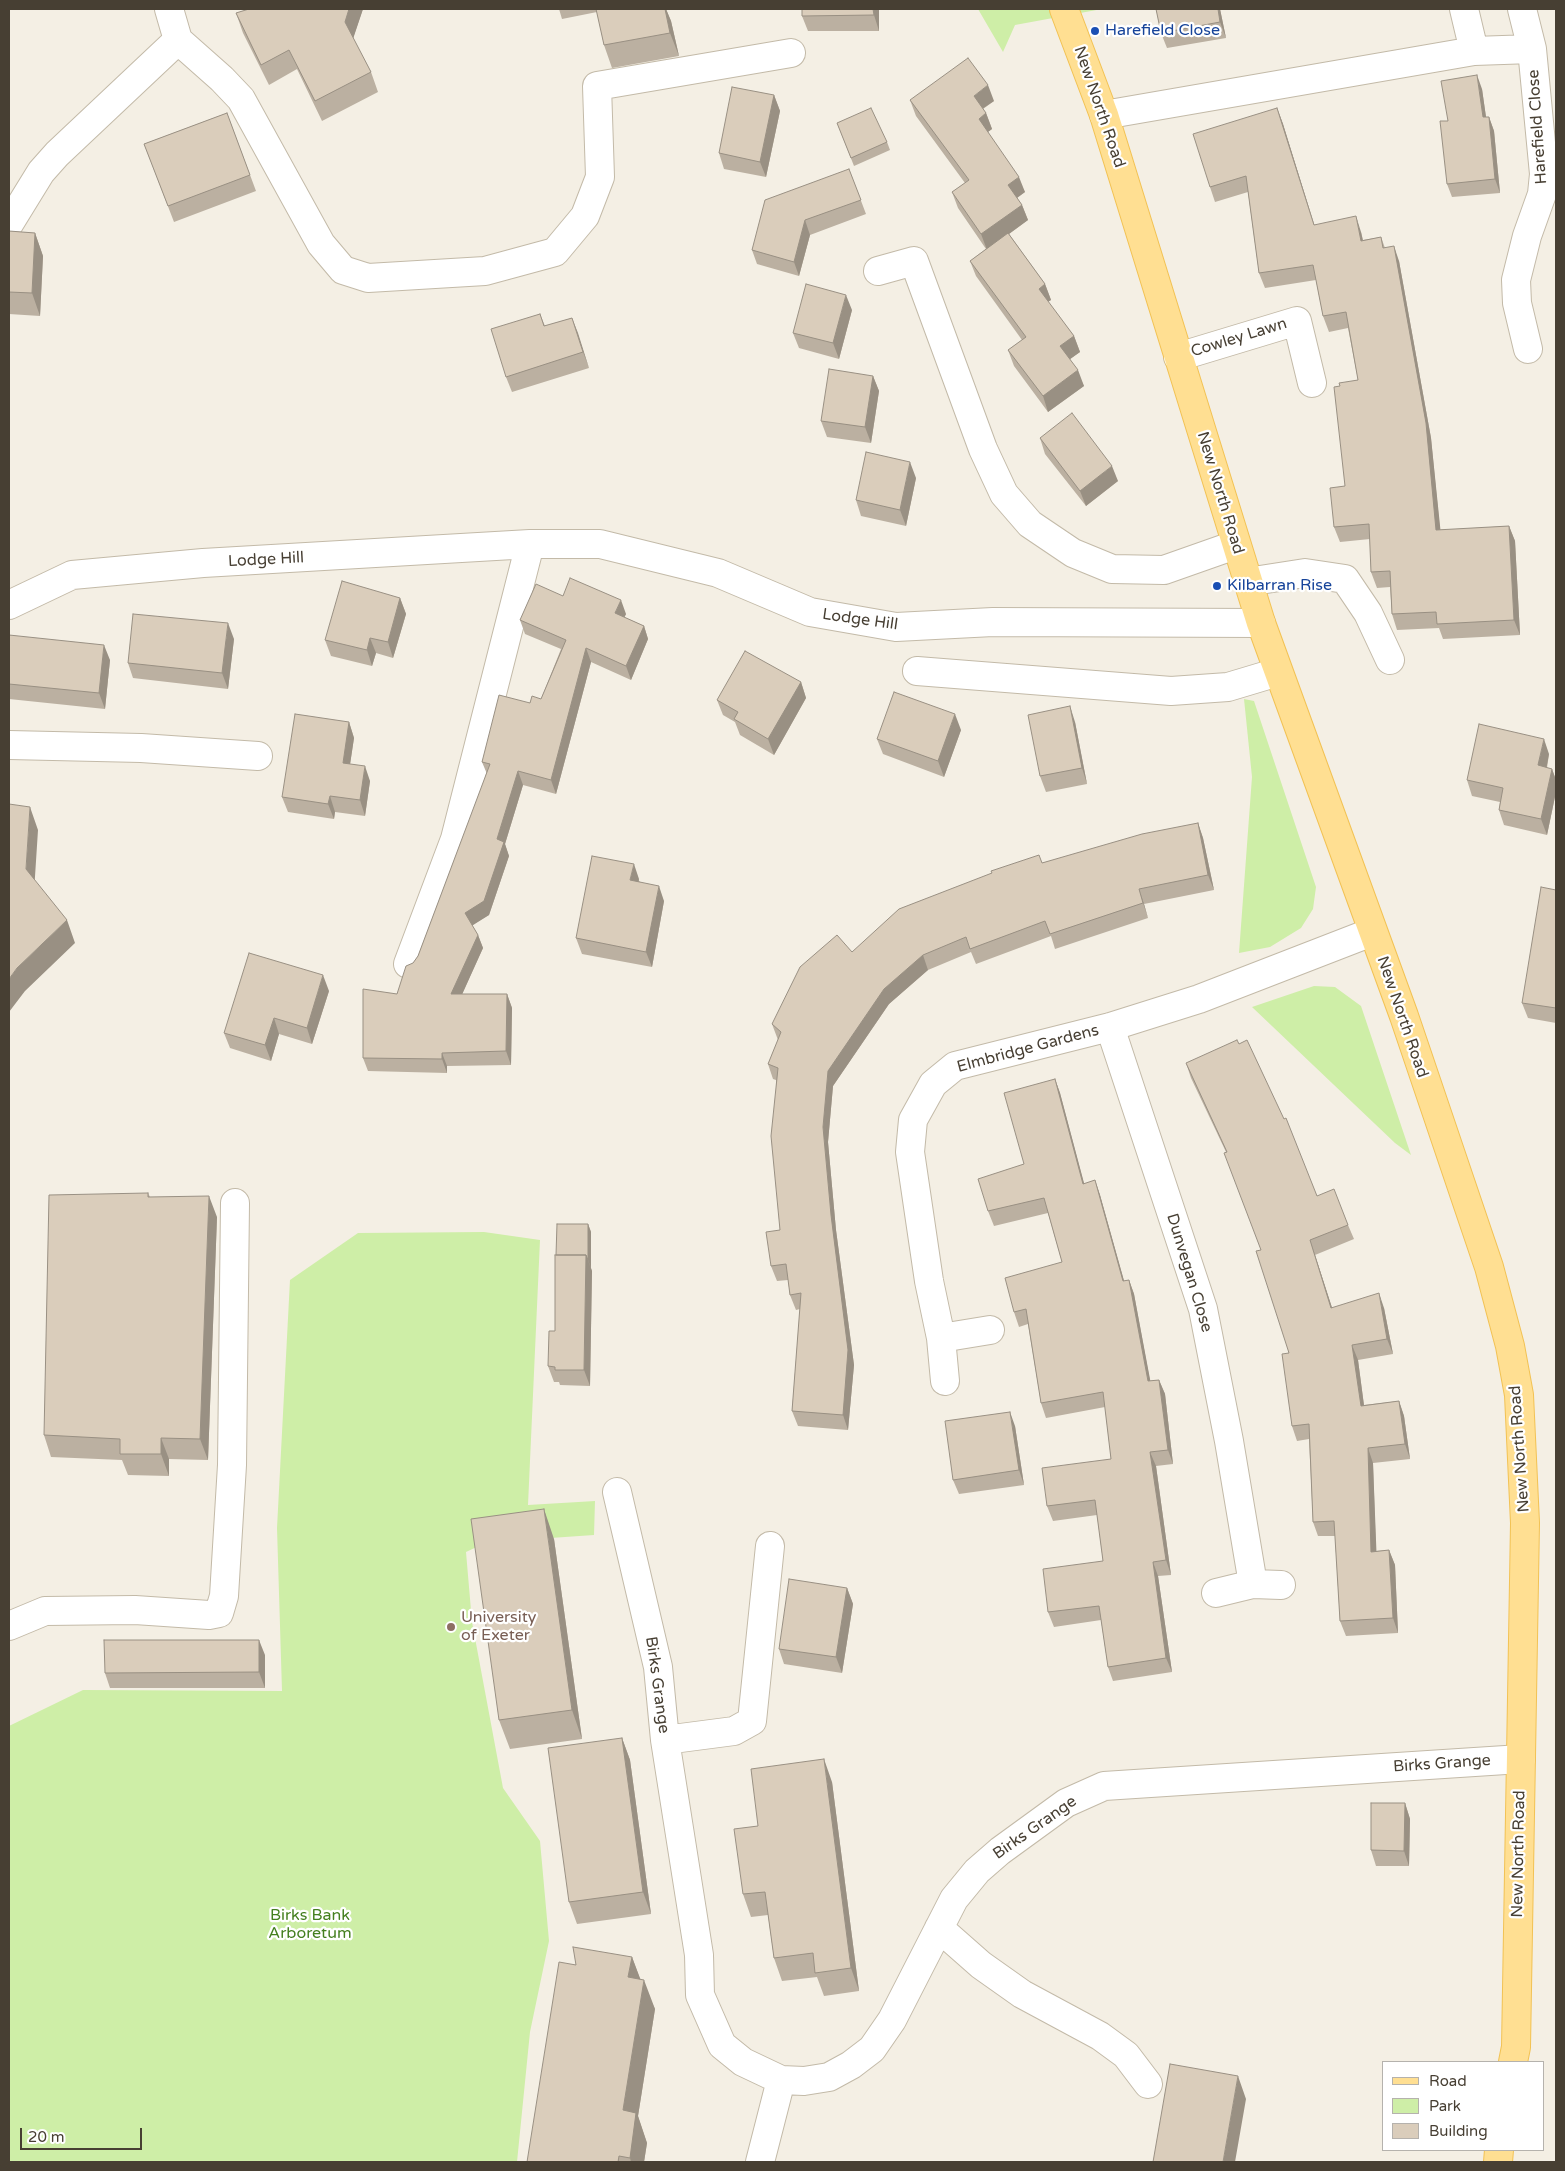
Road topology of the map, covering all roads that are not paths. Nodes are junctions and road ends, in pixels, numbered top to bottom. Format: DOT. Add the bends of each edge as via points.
graph roads {
  1 [pos="169,9"];
  2 [pos="1064,9"];
  3 [pos="1464,9"];
  4 [pos="1522,9"];
  5 [pos="178,40"];
  6 [pos="1532,49"];
  7 [pos="1474,51"];
  8 [pos="792,53"];
  9 [pos="1104,115"];
  10 [pos="9,224"];
  11 [pos="878,271"];
  12 [pos="1528,349"];
  13 [pos="1178,357"];
  14 [pos="1312,383"];
  15 [pos="530,544"];
  16 [pos="1235,545"];
  17 [pos="1247,582"];
  18 [pos="9,605"];
  19 [pos="1261,624"];
  20 [pos="1390,660"];
  21 [pos="917,672"];
  22 [pos="1278,672"];
  23 [pos="9,745"];
  24 [pos="258,756"];
  25 [pos="1372,932"];
  26 [pos="408,964"];
  27 [pos="1110,1027"];
  28 [pos="235,1203"];
  29 [pos="990,1330"];
  30 [pos="941,1338"];
  31 [pos="945,1381"];
  32 [pos="617,1492"];
  33 [pos="770,1546"];
  34 [pos="1253,1584"];
  35 [pos="1281,1585"];
  36 [pos="1216,1593"];
  37 [pos="9,1626"];
  38 [pos="666,1740"];
  39 [pos="1521,1759"];
  40 [pos="939,1928"];
  41 [pos="1513,2061"];
  42 [pos="781,2080"];
  43 [pos="1148,2084"];
  44 [pos="760,2162"];
  1 -- 5 [label="street"];
  2 -- 9 [label="main road, New North Road"];
  3 -- 7 [label="street"];
  4 -- 6 [label="street, Harefield Close"];
  5 -- 8 [label="street" via="241,100 321,244 343,270 368,278 485,272 555,252 585,216 600,177 597,86"];
  5 -- 10 [label="street" via="57,154 41,172"];
  6 -- 7 [label="street, Harefield Close"];
  6 -- 12 [label="street, Harefield Close" via="1544,174 1542,194 1516,280"];
  7 -- 9 [label="street, Harefield Close"];
  9 -- 13 [label="main road, New North Road"];
  11 -- 16 [label="street" via="924,256 982,449 1004,494 1030,524 1073,553 1112,570 1164,570"];
  13 -- 14 [label="street, Cowley Lawn" via="1297,320"];
  13 -- 16 [label="main road, New North Road"];
  15 -- 18 [label="street, Lodge Hill" via="203,563 72,575"];
  15 -- 19 [label="street, Lodge Hill" via="600,544 718,573 810,612 896,627 1003,622"];
  15 -- 26 [label="street" via="455,839"];
  16 -- 17 [label="main road, New North Road"];
  17 -- 19 [label="main road, New North Road"];
  17 -- 20 [label="street" via="1305,573 1345,578 1368,613"];
  19 -- 22 [label="main road, New North Road"];
  21 -- 22 [label="street" via="1170,691 1228,687"];
  22 -- 25 [label="main road, New North Road"];
  23 -- 24 [label="street" via="141,748"];
  25 -- 27 [label="street, Elmbridge Gardens" via="1199,999"];
  25 -- 39 [label="main road, New North Road" via="1404,1016 1489,1267 1519,1395 1525,1523"];
  27 -- 30 [label="street, Elmbridge Gardens" via="955,1066 933,1084 912,1120 910,1152"];
  27 -- 34 [label="street, Dunvegan Close" via="1203,1309"];
  28 -- 37 [label="street" via="232,1465 224,1596 219,1613 45,1611"];
  29 -- 30 [label="street"];
  30 -- 31 [label="street, Elmbridge Gardens"];
  32 -- 38 [label="street, Birks Grange" via="658,1667"];
  33 -- 38 [label="street" via="752,1721 734,1731"];
  34 -- 35 [label="street"];
  34 -- 36 [label="street"];
  38 -- 42 [label="street, Birks Grange" via="699,1955 700,1995 722,2045 743,2062"];
  39 -- 40 [label="street, Birks Grange" via="1104,1786 1066,1803 1000,1851 977,1871 954,1899"];
  39 -- 41 [label="main road, New North Road"];
  40 -- 42 [label="street, Birks Grange" via="892,2020 872,2050 829,2077"];
  40 -- 43 [label="street" via="981,1965 1022,1994 1100,2036 1126,2055"];
  42 -- 44 [label="street"];
}
